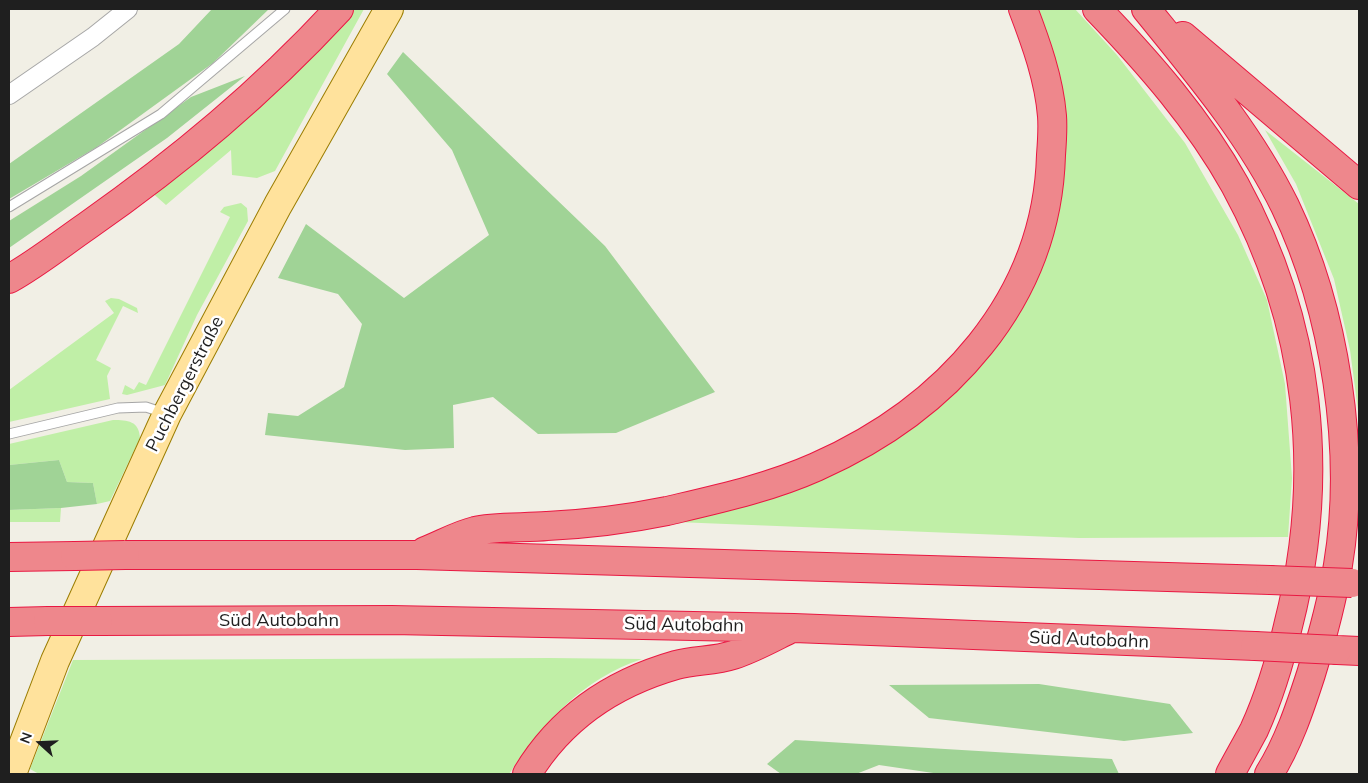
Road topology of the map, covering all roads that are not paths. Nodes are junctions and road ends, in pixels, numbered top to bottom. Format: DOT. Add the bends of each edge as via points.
graph roads {
  1 [pos="128,9"];
  2 [pos="284,9"];
  3 [pos="339,9"];
  4 [pos="389,9"];
  5 [pos="1023,9"];
  6 [pos="1097,9"];
  7 [pos="1148,9"];
  8 [pos="9,95"];
  9 [pos="1359,185"];
  10 [pos="9,207"];
  11 [pos="9,279"];
  12 [pos="167,414"];
  13 [pos="9,434"];
  14 [pos="417,555"];
  15 [pos="9,557"];
  16 [pos="1356,583"];
  17 [pos="9,622"];
  18 [pos="794,628"];
  19 [pos="1348,651"];
  20 [pos="12,774"];
  21 [pos="527,774"];
  22 [pos="1230,774"];
  23 [pos="1269,774"];
  1 -- 8 [label="street"];
  2 -- 10 [label="lane" via="161,114"];
  3 -- 11 [label="highway" via="297,54 224,122 142,188"];
  4 -- 12 [label="main road, Puchbergerstraße" via="278,205"];
  5 -- 14 [label="highway" via="1038,51 1052,117 1051,177 1039,239 1018,288 990,334 941,386 886,430 816,467 741,493 664,511 586,524 476,530"];
  6 -- 22 [label="highway" via="1132,45 1188,113 1234,184 1267,254 1292,329 1304,396 1310,458 1308,524 1296,595 1276,670 1254,729"];
  7 -- 9 [label="highway"];
  7 -- 23 [label="highway" via="1230,114 1264,167 1311,268 1333,350 1342,426 1344,498 1338,563 1323,634 1300,708"];
  12 -- 13 [label="lane" via="146,407 118,408"];
  12 -- 20 [label="main road, Puchbergerstraße" via="55,661"];
  14 -- 15 [label="highway, bridge"];
  14 -- 16 [label="highway, bridge"];
  17 -- 18 [label="highway, Süd Autobahn, bridge" via="392,620"];
  18 -- 19 [label="highway, Süd Autobahn, bridge"];
  18 -- 21 [label="highway" via="732,656 677,665 601,696 568,722 542,750"];
}
